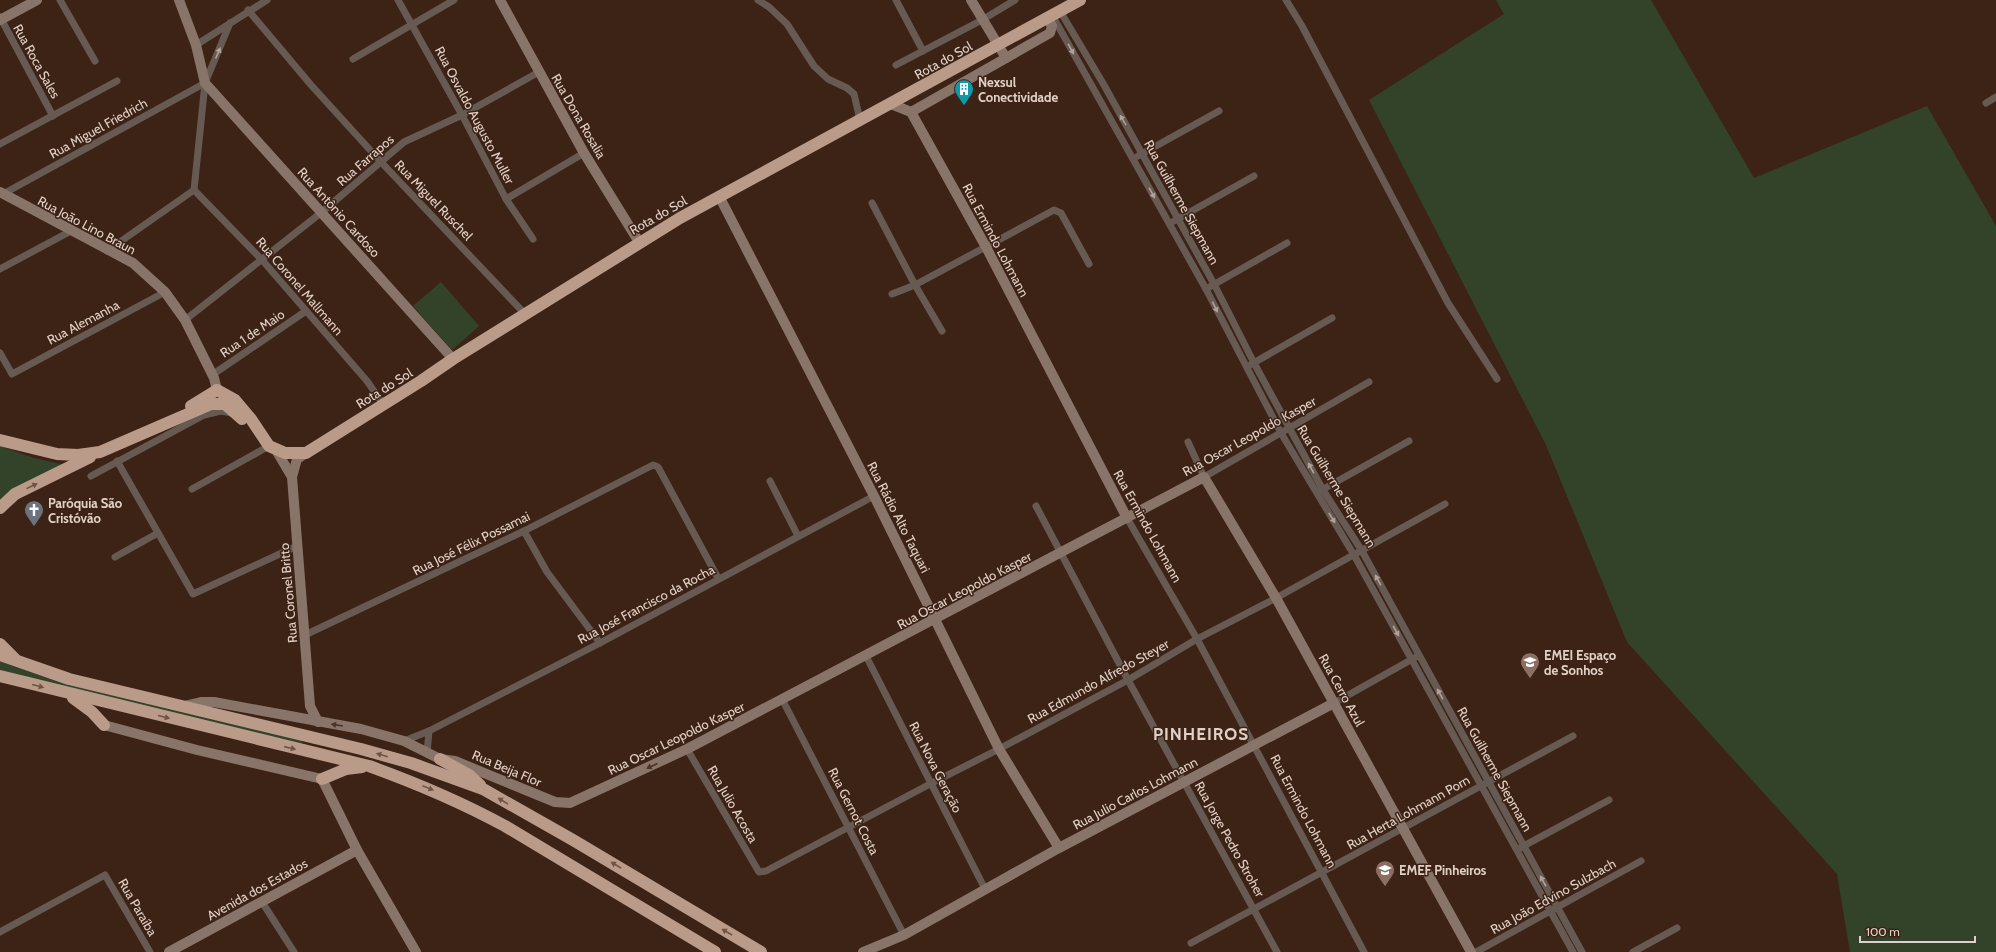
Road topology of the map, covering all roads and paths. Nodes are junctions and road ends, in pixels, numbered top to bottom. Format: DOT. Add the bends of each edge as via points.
graph roads {
  1 [pos="37,0"];
  2 [pos="60,0"];
  3 [pos="179,0"];
  4 [pos="266,0"];
  5 [pos="398,0"];
  6 [pos="454,0"];
  7 [pos="500,0"];
  8 [pos="758,0"];
  9 [pos="896,0"];
  10 [pos="971,0"];
  11 [pos="1015,0"];
  12 [pos="1080,0"];
  13 [pos="1286,0"];
  14 [pos="248,10"];
  15 [pos="1057,16"];
  16 [pos="0,19"];
  17 [pos="982,20"];
  18 [pos="230,23"];
  19 [pos="412,25"];
  20 [pos="1055,28"];
  21 [pos="196,45"];
  22 [pos="998,45"];
  23 [pos="923,51"];
  24 [pos="1006,58"];
  25 [pos="353,59"];
  26 [pos="95,61"];
  27 [pos="896,65"];
  28 [pos="539,72"];
  29 [pos="117,80"];
  30 [pos="205,83"];
  31 [pos="1996,97"];
  32 [pos="1986,103"];
  33 [pos="891,104"];
  34 [pos="1219,111"];
  35 [pos="911,112"];
  36 [pos="462,115"];
  37 [pos="54,116"];
  38 [pos="860,120"];
  39 [pos="0,144"];
  40 [pos="584,153"];
  41 [pos="1141,154"];
  42 [pos="1133,159"];
  43 [pos="381,162"];
  44 [pos="1254,176"];
  45 [pos="194,190"];
  46 [pos="2,193"];
  47 [pos="719,196"];
  48 [pos="506,199"];
  49 [pos="872,203"];
  50 [pos="322,212"];
  51 [pos="1177,219"];
  52 [pos="1169,223"];
  53 [pos="71,231"];
  54 [pos="533,240"];
  55 [pos="639,242"];
  56 [pos="1287,243"];
  57 [pos="986,247"];
  58 [pos="107,251"];
  59 [pos="263,261"];
  60 [pos="1089,264"];
  61 [pos="0,269"];
  62 [pos="1214,284"];
  63 [pos="915,285"];
  64 [pos="1206,289"];
  65 [pos="165,292"];
  66 [pos="892,294"];
  67 [pos="306,311"];
  68 [pos="525,314"];
  69 [pos="1332,318"];
  70 [pos="184,320"];
  71 [pos="1236,324"];
  72 [pos="1226,330"];
  73 [pos="942,331"];
  74 [pos="0,353"];
  75 [pos="453,359"];
  76 [pos="1254,363"];
  77 [pos="1246,368"];
  78 [pos="212,375"];
  79 [pos="1497,379"];
  80 [pos="1369,382"];
  81 [pos="217,390"];
  82 [pos="225,404"];
  83 [pos="383,404"];
  84 [pos="238,415"];
  85 [pos="180,418"];
  86 [pos="1289,428"];
  87 [pos="148,430"];
  88 [pos="1280,433"];
  89 [pos="0,440"];
  90 [pos="1409,441"];
  91 [pos="1188,442"];
  92 [pos="269,445"];
  93 [pos="100,452"];
  94 [pos="306,453"];
  95 [pos="117,461"];
  96 [pos="91,476"];
  97 [pos="292,477"];
  98 [pos="1204,477"];
  99 [pos="770,481"];
  100 [pos="192,490"];
  101 [pos="1320,491"];
  102 [pos="874,496"];
  103 [pos="1445,504"];
  104 [pos="1036,506"];
  105 [pos="0,508"];
  106 [pos="1127,518"];
  107 [pos="524,531"];
  108 [pos="158,533"];
  109 [pos="798,536"];
  110 [pos="297,546"];
  111 [pos="1362,551"];
  112 [pos="1061,554"];
  113 [pos="1354,555"];
  114 [pos="115,557"];
  115 [pos="718,578"];
  116 [pos="1276,598"];
  117 [pos="935,619"];
  118 [pos="305,634"];
  119 [pos="1197,639"];
  120 [pos="600,643"];
  121 [pos="0,644"];
  122 [pos="0,655"];
  123 [pos="1419,655"];
  124 [pos="866,656"];
  125 [pos="1412,660"];
  126 [pos="20,664"];
  127 [pos="0,676"];
  128 [pos="1128,680"];
  129 [pos="67,694"];
  130 [pos="782,700"];
  131 [pos="1334,703"];
  132 [pos="184,706"];
  133 [pos="310,706"];
  134 [pos="304,720"];
  135 [pos="318,722"];
  136 [pos="104,725"];
  137 [pos="429,731"];
  138 [pos="1573,736"];
  139 [pos="404,741"];
  140 [pos="1254,746"];
  141 [pos="687,749"];
  142 [pos="999,749"];
  143 [pos="427,753"];
  144 [pos="440,759"];
  145 [pos="369,766"];
  146 [pos="322,779"];
  147 [pos="1488,781"];
  148 [pos="1184,782"];
  149 [pos="930,784"];
  150 [pos="1480,785"];
  151 [pos="484,789"];
  152 [pos="1609,800"];
  153 [pos="563,804"];
  154 [pos="849,827"];
  155 [pos="1404,829"];
  156 [pos="1524,846"];
  157 [pos="1059,848"];
  158 [pos="357,850"];
  159 [pos="1516,850"];
  160 [pos="1641,861"];
  161 [pos="759,872"];
  162 [pos="1322,873"];
  163 [pos="985,890"];
  164 [pos="262,902"];
  165 [pos="1558,907"];
  166 [pos="1255,909"];
  167 [pos="1551,911"];
  168 [pos="1677,928"];
  169 [pos="0,932"];
  170 [pos="904,935"];
  171 [pos="1191,943"];
  172 [pos="150,952"];
  173 [pos="169,952"];
  174 [pos="294,952"];
  175 [pos="416,952"];
  176 [pos="715,952"];
  177 [pos="761,952"];
  178 [pos="863,952"];
  179 [pos="1277,952"];
  180 [pos="1364,952"];
  181 [pos="1471,952"];
  182 [pos="1476,952"];
  183 [pos="1573,952"];
  184 [pos="1582,952"];
  185 [pos="1633,952"];
  1 -- 16 [label="street"];
  2 -- 26 [label="street"];
  3 -- 21 [label="street"];
  4 -- 14 [label="street"];
  5 -- 19 [label="street, Rua Osvaldo Augusto Muller"];
  6 -- 19 [label="street"];
  7 -- 28 [label="street, Rua Dona Rosalia"];
  8 -- 38 [label="street" via="787,24 814,66 828,79 848,88 854,94"];
  9 -- 23 [label="street"];
  10 -- 17 [label="street"];
  11 -- 17 [label="street"];
  12 -- 15 [label="highway, Rota do Sol"];
  13 -- 79 [label="street" via="1448,303"];
  14 -- 18 [label="street"];
  14 -- 43 [label="street, Rua Miguel Ruschel"];
  15 -- 20 [label="street"];
  15 -- 20 [label="street"];
  15 -- 22 [label="highway, Rota do Sol"];
  41 -- 15 [label="street, Rua Guilherme Siepmann, one-way" via="1104,85"];
  16 -- 37 [label="street, Rua Roca Sales"];
  17 -- 22 [label="street"];
  17 -- 23 [label="street"];
  18 -- 21 [label="street"];
  30 -- 18 [label="street, one-way"];
  19 -- 25 [label="street"];
  19 -- 36 [label="street, Rua Osvaldo Augusto Muller"];
  20 -- 24 [label="street"];
  20 -- 42 [label="street, Rua Guilherme Siepmann, one-way"];
  21 -- 30 [label="street"];
  22 -- 24 [label="street"];
  22 -- 33 [label="highway, Rota do Sol"];
  23 -- 27 [label="street"];
  24 -- 35 [label="street"];
  28 -- 36 [label="street, Rua Farrapos"];
  28 -- 40 [label="street, Rua Dona Rosalia"];
  29 -- 37 [label="street"];
  30 -- 45 [label="street"];
  30 -- 46 [label="street, Rua Miguel Friedrich"];
  30 -- 50 [label="street, Rua Antônio Cardoso"];
  31 -- 32 [label="street"];
  33 -- 35 [label="street"];
  33 -- 38 [label="highway, Rota do Sol"];
  34 -- 41 [label="street"];
  35 -- 57 [label="street, Rua Ermindo Lohmann"];
  36 -- 43 [label="street, Rua Farrapos" via="404,142"];
  36 -- 48 [label="street, Rua Osvaldo Augusto Muller"];
  37 -- 39 [label="street"];
  38 -- 47 [label="highway, Rota do Sol"];
  40 -- 48 [label="street"];
  40 -- 55 [label="street, Rua Dona Rosalia"];
  41 -- 42 [label="street"];
  41 -- 51 [label="street, Rua Guilherme Siepmann"];
  42 -- 52 [label="street, Rua Guilherme Siepmann, one-way"];
  43 -- 50 [label="street, Rua Farrapos"];
  43 -- 68 [label="street, Rua Miguel Ruschel"];
  44 -- 51 [label="street"];
  45 -- 58 [label="street"];
  45 -- 59 [label="street, Rua Coronel Mallmann"];
  46 -- 53 [label="street, Rua João Lino Braun"];
  47 -- 55 [label="highway, Rota do Sol"];
  47 -- 102 [label="street, Rua Rádio Alto Taquari"];
  48 -- 54 [label="street, Rua Osvaldo Augusto Muller"];
  49 -- 63 [label="street"];
  50 -- 59 [label="street, Rua Farrapos"];
  50 -- 75 [label="street, Rua Antônio Cardoso"];
  51 -- 52 [label="street"];
  51 -- 62 [label="street, Rua Guilherme Siepmann"];
  52 -- 64 [label="street, Rua Guilherme Siepmann"];
  53 -- 58 [label="street, Rua João Lino Braun"];
  53 -- 61 [label="street"];
  55 -- 68 [label="highway, Rota do Sol"];
  56 -- 62 [label="street"];
  57 -- 60 [label="street" via="1054,210 1061,213"];
  57 -- 63 [label="street"];
  57 -- 106 [label="street, Rua Ermindo Lohmann"];
  58 -- 65 [label="street, Rua João Lino Braun" via="133,264"];
  59 -- 67 [label="street, Rua Coronel Mallmann"];
  59 -- 70 [label="street, Rua Farrapos"];
  62 -- 64 [label="street"];
  62 -- 71 [label="street, Rua Guilherme Siepmann"];
  63 -- 66 [label="street"];
  63 -- 73 [label="street"];
  64 -- 72 [label="street, Rua Guilherme Siepmann, one-way"];
  65 -- 70 [label="street, Rua João Lino Braun"];
  65 -- 74 [label="street, Rua Alemanha" via="12,374"];
  67 -- 78 [label="street, Rua 1 de Maio"];
  67 -- 83 [label="street, Rua Coronel Mallmann" via="367,381"];
  68 -- 75 [label="highway, Rota do Sol"];
  69 -- 76 [label="street"];
  70 -- 78 [label="street, Rua João Lino Braun"];
  71 -- 72 [label="street"];
  71 -- 76 [label="street, Rua Guilherme Siepmann"];
  72 -- 77 [label="street, Rua Guilherme Siepmann"];
  75 -- 83 [label="highway, Rota do Sol"];
  76 -- 77 [label="street"];
  76 -- 86 [label="street, Rua Guilherme Siepmann"];
  77 -- 88 [label="street, Rua Guilherme Siepmann"];
  78 -- 81 [label="street, Rua João Lino Braun"];
  80 -- 86 [label="street, Rua Oscar Leopoldo Kasper"];
  81 -- 82 [label="highway"];
  81 -- 85 [label="highway" via="211,399"];
  81 -- 87 [label="highway"];
  81 -- 92 [label="highway" via="235,400"];
  82 -- 84 [label="highway"];
  82 -- 85 [label="highway" via="211,404"];
  83 -- 94 [label="highway, Rota do Sol"];
  84 -- 92 [label="highway"];
  84 -- 95 [label="street" via="221,411 209,414"];
  85 -- 87 [label="highway"];
  86 -- 88 [label="street, Rua Oscar Leopoldo Kasper"];
  101 -- 86 [label="street, Rua Guilherme Siepmann, one-way"];
  87 -- 93 [label="highway"];
  88 -- 98 [label="street, Rua Oscar Leopoldo Kasper"];
  88 -- 101 [label="street, Rua Guilherme Siepmann"];
  89 -- 93 [label="highway" via="57,454"];
  90 -- 101 [label="street"];
  91 -- 98 [label="street, Rua Cerro Azul"];
  92 -- 94 [label="highway" via="285,453"];
  92 -- 97 [label="street"];
  92 -- 100 [label="street"];
  105 -- 93 [label="highway, one-way" via="15,494"];
  94 -- 97 [label="street" via="297,459"];
  95 -- 96 [label="street"];
  95 -- 108 [label="street"];
  97 -- 110 [label="street, Rua Coronel Britto"];
  98 -- 106 [label="street, Rua Oscar Leopoldo Kasper"];
  98 -- 116 [label="street, Rua Cerro Azul"];
  99 -- 109 [label="street"];
  101 -- 111 [label="street, Rua Guilherme Siepmann"];
  101 -- 113 [label="street, Rua Guilherme Siepmann, one-way"];
  102 -- 109 [label="street, Rua José Francisco da Rocha"];
  102 -- 117 [label="street, Rua Rádio Alto Taquari"];
  103 -- 111 [label="street, Rua Edmundo Alfredo Steyer"];
  104 -- 112 [label="street, Rua Jorge Pedro Stroher"];
  106 -- 112 [label="street, Rua Oscar Leopoldo Kasper"];
  106 -- 119 [label="street, Rua Ermindo Lohmann"];
  107 -- 115 [label="street, Rua José Félix Possamai" via="653,465 658,467"];
  107 -- 118 [label="street, Rua José Félix Possamai"];
  107 -- 120 [label="street" via="547,572"];
  108 -- 110 [label="street" via="193,594"];
  108 -- 114 [label="street"];
  109 -- 115 [label="street, Rua José Francisco da Rocha"];
  110 -- 118 [label="street, Rua Coronel Britto"];
  111 -- 113 [label="street, Rua Edmundo Alfredo Steyer"];
  123 -- 111 [label="street, Rua Guilherme Siepmann, one-way"];
  112 -- 117 [label="street, Rua Oscar Leopoldo Kasper"];
  112 -- 128 [label="street, Rua Jorge Pedro Stroher"];
  113 -- 116 [label="street, Rua Edmundo Alfredo Steyer"];
  113 -- 125 [label="street, Rua Guilherme Siepmann, one-way"];
  115 -- 120 [label="street, Rua José Francisco da Rocha"];
  116 -- 119 [label="street, Rua Edmundo Alfredo Steyer"];
  116 -- 131 [label="street, Rua Cerro Azul"];
  117 -- 124 [label="street, Rua Oscar Leopoldo Kasper"];
  117 -- 142 [label="street, Rua Rádio Alto Taquari"];
  118 -- 133 [label="street, Rua Coronel Britto"];
  119 -- 128 [label="street, Rua Edmundo Alfredo Steyer"];
  119 -- 140 [label="street, Rua Ermindo Lohmann"];
  120 -- 137 [label="street, Rua José Francisco da Rocha"];
  121 -- 126 [label="highway"];
  122 -- 126 [label="highway"];
  123 -- 125 [label="street, Rua Julio Carlos Lohmann"];
  147 -- 123 [label="street, Rua Guilherme Siepmann, one-way"];
  124 -- 130 [label="street, Rua Oscar Leopoldo Kasper"];
  124 -- 149 [label="street, Rua Nova Geração"];
  125 -- 131 [label="street, Rua Julio Carlos Lohmann"];
  125 -- 150 [label="street, Rua Guilherme Siepmann"];
  126 -- 132 [label="highway" via="69,679"];
  127 -- 129 [label="highway, one-way"];
  128 -- 142 [label="street, Rua Edmundo Alfredo Steyer"];
  128 -- 148 [label="street, Rua Jorge Pedro Stroher"];
  129 -- 136 [label="highway" via="84,705"];
  129 -- 145 [label="highway, one-way"];
  130 -- 141 [label="street, Rua Oscar Leopoldo Kasper"];
  130 -- 154 [label="street, Rua Gernot Costa"];
  131 -- 140 [label="street, Rua Julio Carlos Lohmann"];
  131 -- 155 [label="street, Rua Cerro Azul"];
  132 -- 134 [label="street, Rua Beija Flor" via="214,702"];
  151 -- 132 [label="highway, one-way" via="411,763 361,749"];
  133 -- 134 [label="street, Rua Coronel Britto"];
  133 -- 135 [label="street, Rua Coronel Britto"];
  134 -- 135 [label="street, Rua Beija Flor"];
  139 -- 135 [label="street, Rua Beija Flor, one-way" via="361,729"];
  136 -- 146 [label="street" via="196,750"];
  137 -- 139 [label="street, Rua José Francisco da Rocha"];
  137 -- 143 [label="street"];
  138 -- 147 [label="street, Rua Herta Lohmann Porn"];
  139 -- 143 [label="street, Rua Beija Flor"];
  140 -- 148 [label="street, Rua Julio Carlos Lohmann"];
  140 -- 162 [label="street, Rua Ermindo Lohmann"];
  141 -- 153 [label="street, Rua Oscar Leopoldo Kasper, one-way" via="577,801"];
  141 -- 161 [label="street, Rua Julio Acosta"];
  142 -- 149 [label="street, Rua Edmundo Alfredo Steyer"];
  142 -- 157 [label="street, Rua Rádio Alto Taquari"];
  143 -- 144 [label="street, Rua Beija Flor"];
  144 -- 151 [label="highway" via="469,775"];
  144 -- 153 [label="street, Rua Beija Flor" via="459,762"];
  145 -- 146 [label="highway" via="346,769"];
  145 -- 176 [label="highway, one-way" via="473,808"];
  146 -- 158 [label="street"];
  147 -- 150 [label="street, Rua Herta Lohmann Porn"];
  147 -- 156 [label="street, Rua Guilherme Siepmann"];
  148 -- 157 [label="street, Rua Julio Carlos Lohmann"];
  148 -- 166 [label="street, Rua Jorge Pedro Stroher"];
  149 -- 154 [label="street, Rua Edmundo Alfredo Steyer"];
  149 -- 163 [label="street, Rua Nova Geração"];
  150 -- 155 [label="street, Rua Herta Lohmann Porn"];
  150 -- 159 [label="street, Rua Guilherme Siepmann"];
  177 -- 151 [label="highway, one-way"];
  152 -- 156 [label="street"];
  154 -- 161 [label="street, Rua Edmundo Alfredo Steyer" via="766,871"];
  154 -- 170 [label="street, Rua Gernot Costa"];
  155 -- 162 [label="street, Rua Herta Lohmann Porn"];
  155 -- 181 [label="street, Rua Cerro Azul"];
  156 -- 159 [label="street"];
  165 -- 156 [label="street, Rua Guilherme Siepmann, one-way"];
  157 -- 163 [label="street, Rua Julio Carlos Lohmann"];
  158 -- 164 [label="street, Avenida dos Estados"];
  158 -- 175 [label="street"];
  159 -- 167 [label="street, Rua Guilherme Siepmann"];
  160 -- 165 [label="street, Rua João Edvino Sulzbach"];
  162 -- 166 [label="street, Rua Herta Lohmann Porn"];
  162 -- 180 [label="street, Rua Ermindo Lohmann"];
  163 -- 170 [label="street, Rua Julio Carlos Lohmann"];
  164 -- 173 [label="street, Avenida dos Estados"];
  164 -- 174 [label="street"];
  165 -- 167 [label="street, Rua João Edvino Sulzbach"];
  165 -- 184 [label="street, Rua Guilherme Siepmann"];
  166 -- 171 [label="street, Rua Herta Lohmann Porn"];
  166 -- 179 [label="street, Rua Jorge Pedro Stroher"];
  167 -- 182 [label="street, Rua João Edvino Sulzbach"];
  167 -- 183 [label="street, Rua Guilherme Siepmann"];
  168 -- 185 [label="street"];
  169 -- 172 [label="street, Rua Paraíba" via="105,875"];
  170 -- 178 [label="street, Rua Julio Carlos Lohmann"];
}
